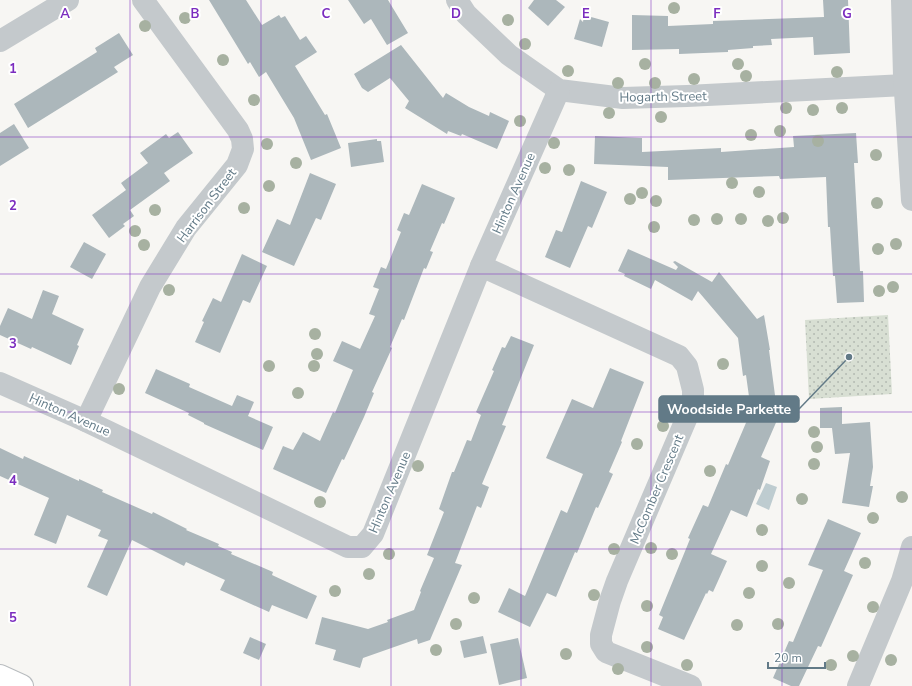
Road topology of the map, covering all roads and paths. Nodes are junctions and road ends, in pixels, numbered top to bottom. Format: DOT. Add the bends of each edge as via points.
graph roads {
  1 [pos="68,0"];
  2 [pos="143,0"];
  3 [pos="457,0"];
  4 [pos="902,0"];
  5 [pos="0,41"];
  6 [pos="905,85"];
  7 [pos="559,90"];
  8 [pos="912,200"];
  9 [pos="481,266"];
  10 [pos="0,383"];
  11 [pos="86,421"];
  12 [pos="912,547"];
  13 [pos="0,676"];
  14 [pos="22,686"];
  15 [pos="691,686"];
  16 [pos="858,686"];
  1 -- 5 [label="street"];
  2 -- 11 [label="street, Harrison Street" via="238,130 243,149 237,164 186,228 150,287"];
  3 -- 7 [label="street, Hogarth Street" via="466,14 509,55"];
  4 -- 6 [label="street"];
  6 -- 7 [label="street, Hogarth Street" via="623,98"];
  6 -- 8 [label="street"];
  7 -- 9 [label="street, Hinton Avenue"];
  9 -- 11 [label="street, Hinton Avenue" via="373,534 362,547 348,547"];
  9 -- 15 [label="street, McComber Crescent" via="679,356 687,366 693,390 693,403 617,581 604,619 601,644 606,652"];
  10 -- 11 [label="street, Hinton Avenue"];
  12 -- 16 [label="street" via="902,581"];
  13 -- 14 [label="highway"];
}
